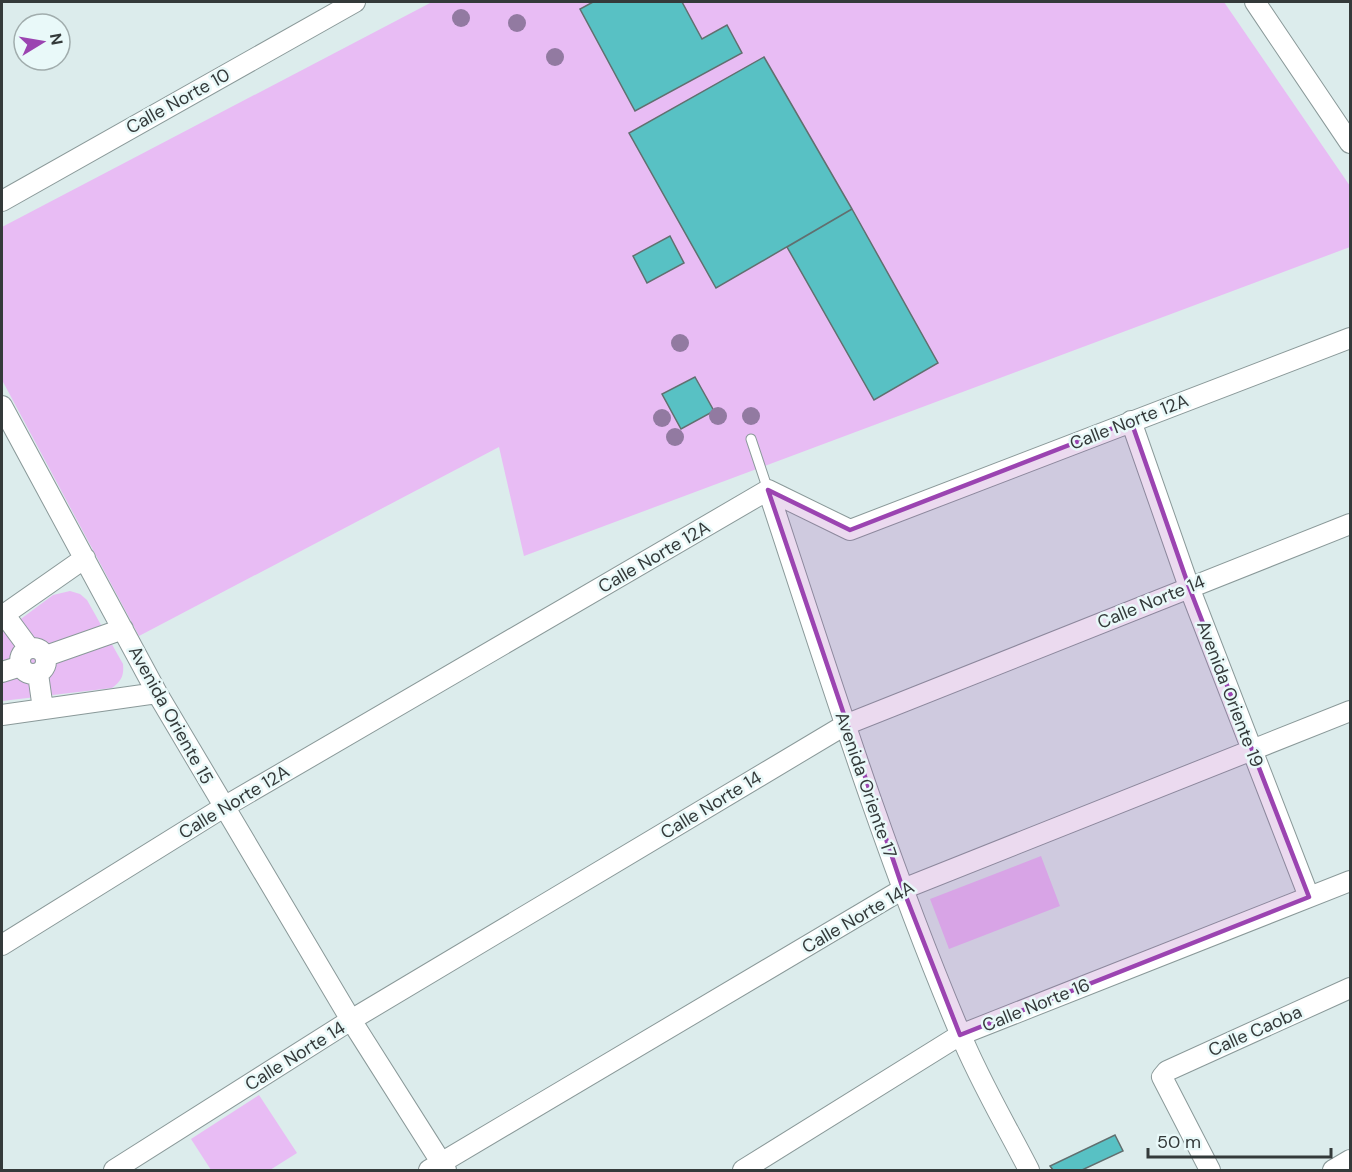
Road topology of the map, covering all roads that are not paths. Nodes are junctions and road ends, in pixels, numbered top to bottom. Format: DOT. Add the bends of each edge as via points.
graph roads {
  1 [pos="355,2"];
  2 [pos="1257,2"];
  3 [pos="1350,143"];
  4 [pos="2,201"];
  5 [pos="1350,338"];
  6 [pos="2,406"];
  7 [pos="1131,421"];
  8 [pos="751,439"];
  9 [pos="768,490"];
  10 [pos="1350,524"];
  11 [pos="85,558"];
  12 [pos="1189,587"];
  13 [pos="3,615"];
  14 [pos="123,629"];
  15 [pos="33,661"];
  16 [pos="2,672"];
  17 [pos="157,693"];
  18 [pos="43,709"];
  19 [pos="1350,711"];
  20 [pos="2,715"];
  21 [pos="845,725"];
  22 [pos="1252,750"];
  23 [pos="224,807"];
  24 [pos="1350,881"];
  25 [pos="903,889"];
  26 [pos="1309,897"];
  27 [pos="2,945"];
  28 [pos="1350,988"];
  29 [pos="351,1020"];
  30 [pos="960,1035"];
  31 [pos="1350,1160"];
  32 [pos="439,1168"];
  33 [pos="114,1170"];
  34 [pos="743,1170"];
  35 [pos="1029,1170"];
  36 [pos="1210,1170"];
  37 [pos="1333,1170"];
  1 -- 4 [label="street, Calle Norte 10"];
  2 -- 3 [label="street"];
  5 -- 7 [label="street, Calle Norte 12A"];
  6 -- 11 [label="street, Avenida Oriente 15"];
  7 -- 9 [label="street, Calle Norte 12A" via="850,530"];
  7 -- 12 [label="street, Avenida Oriente 19"];
  8 -- 9 [label="lane"];
  9 -- 21 [label="street, Avenida Oriente 17"];
  9 -- 23 [label="street, Calle Norte 12A"];
  10 -- 12 [label="street, Calle Norte 14"];
  11 -- 13 [label="street"];
  11 -- 14 [label="street, Avenida Oriente 15"];
  12 -- 21 [label="street, Calle Norte 14"];
  12 -- 22 [label="street, Avenida Oriente 19"];
  13 -- 15 [label="street"];
  14 -- 15 [label="street"];
  14 -- 17 [label="street, Avenida Oriente 15"];
  15 -- 16 [label="street"];
  15 -- 18 [label="street"];
  17 -- 18 [label="street"];
  17 -- 23 [label="street, Avenida Oriente 15"];
  18 -- 20 [label="street"];
  19 -- 22 [label="street, Calle Norte 14A"];
  21 -- 25 [label="street, Avenida Oriente 17"];
  21 -- 29 [label="street, Calle Norte 14"];
  22 -- 25 [label="street, Calle Norte 14A"];
  22 -- 26 [label="street, Avenida Oriente 19"];
  23 -- 27 [label="street, Calle Norte 12A"];
  23 -- 29 [label="street, Avenida Oriente 15"];
  24 -- 26 [label="street, Calle Norte 16"];
  25 -- 30 [label="street, Avenida Oriente 17"];
  25 -- 32 [label="street, Calle Norte 14A"];
  26 -- 30 [label="street, Calle Norte 16"];
  28 -- 36 [label="street, Calle Caoba" via="1167,1071 1162,1077"];
  29 -- 32 [label="street, Avenida Oriente 15"];
  29 -- 33 [label="street, Calle Norte 14"];
  30 -- 34 [label="street, Calle Norte 16"];
  30 -- 35 [label="street, Avenida Oriente 17"];
  31 -- 37 [label="street"];
}
